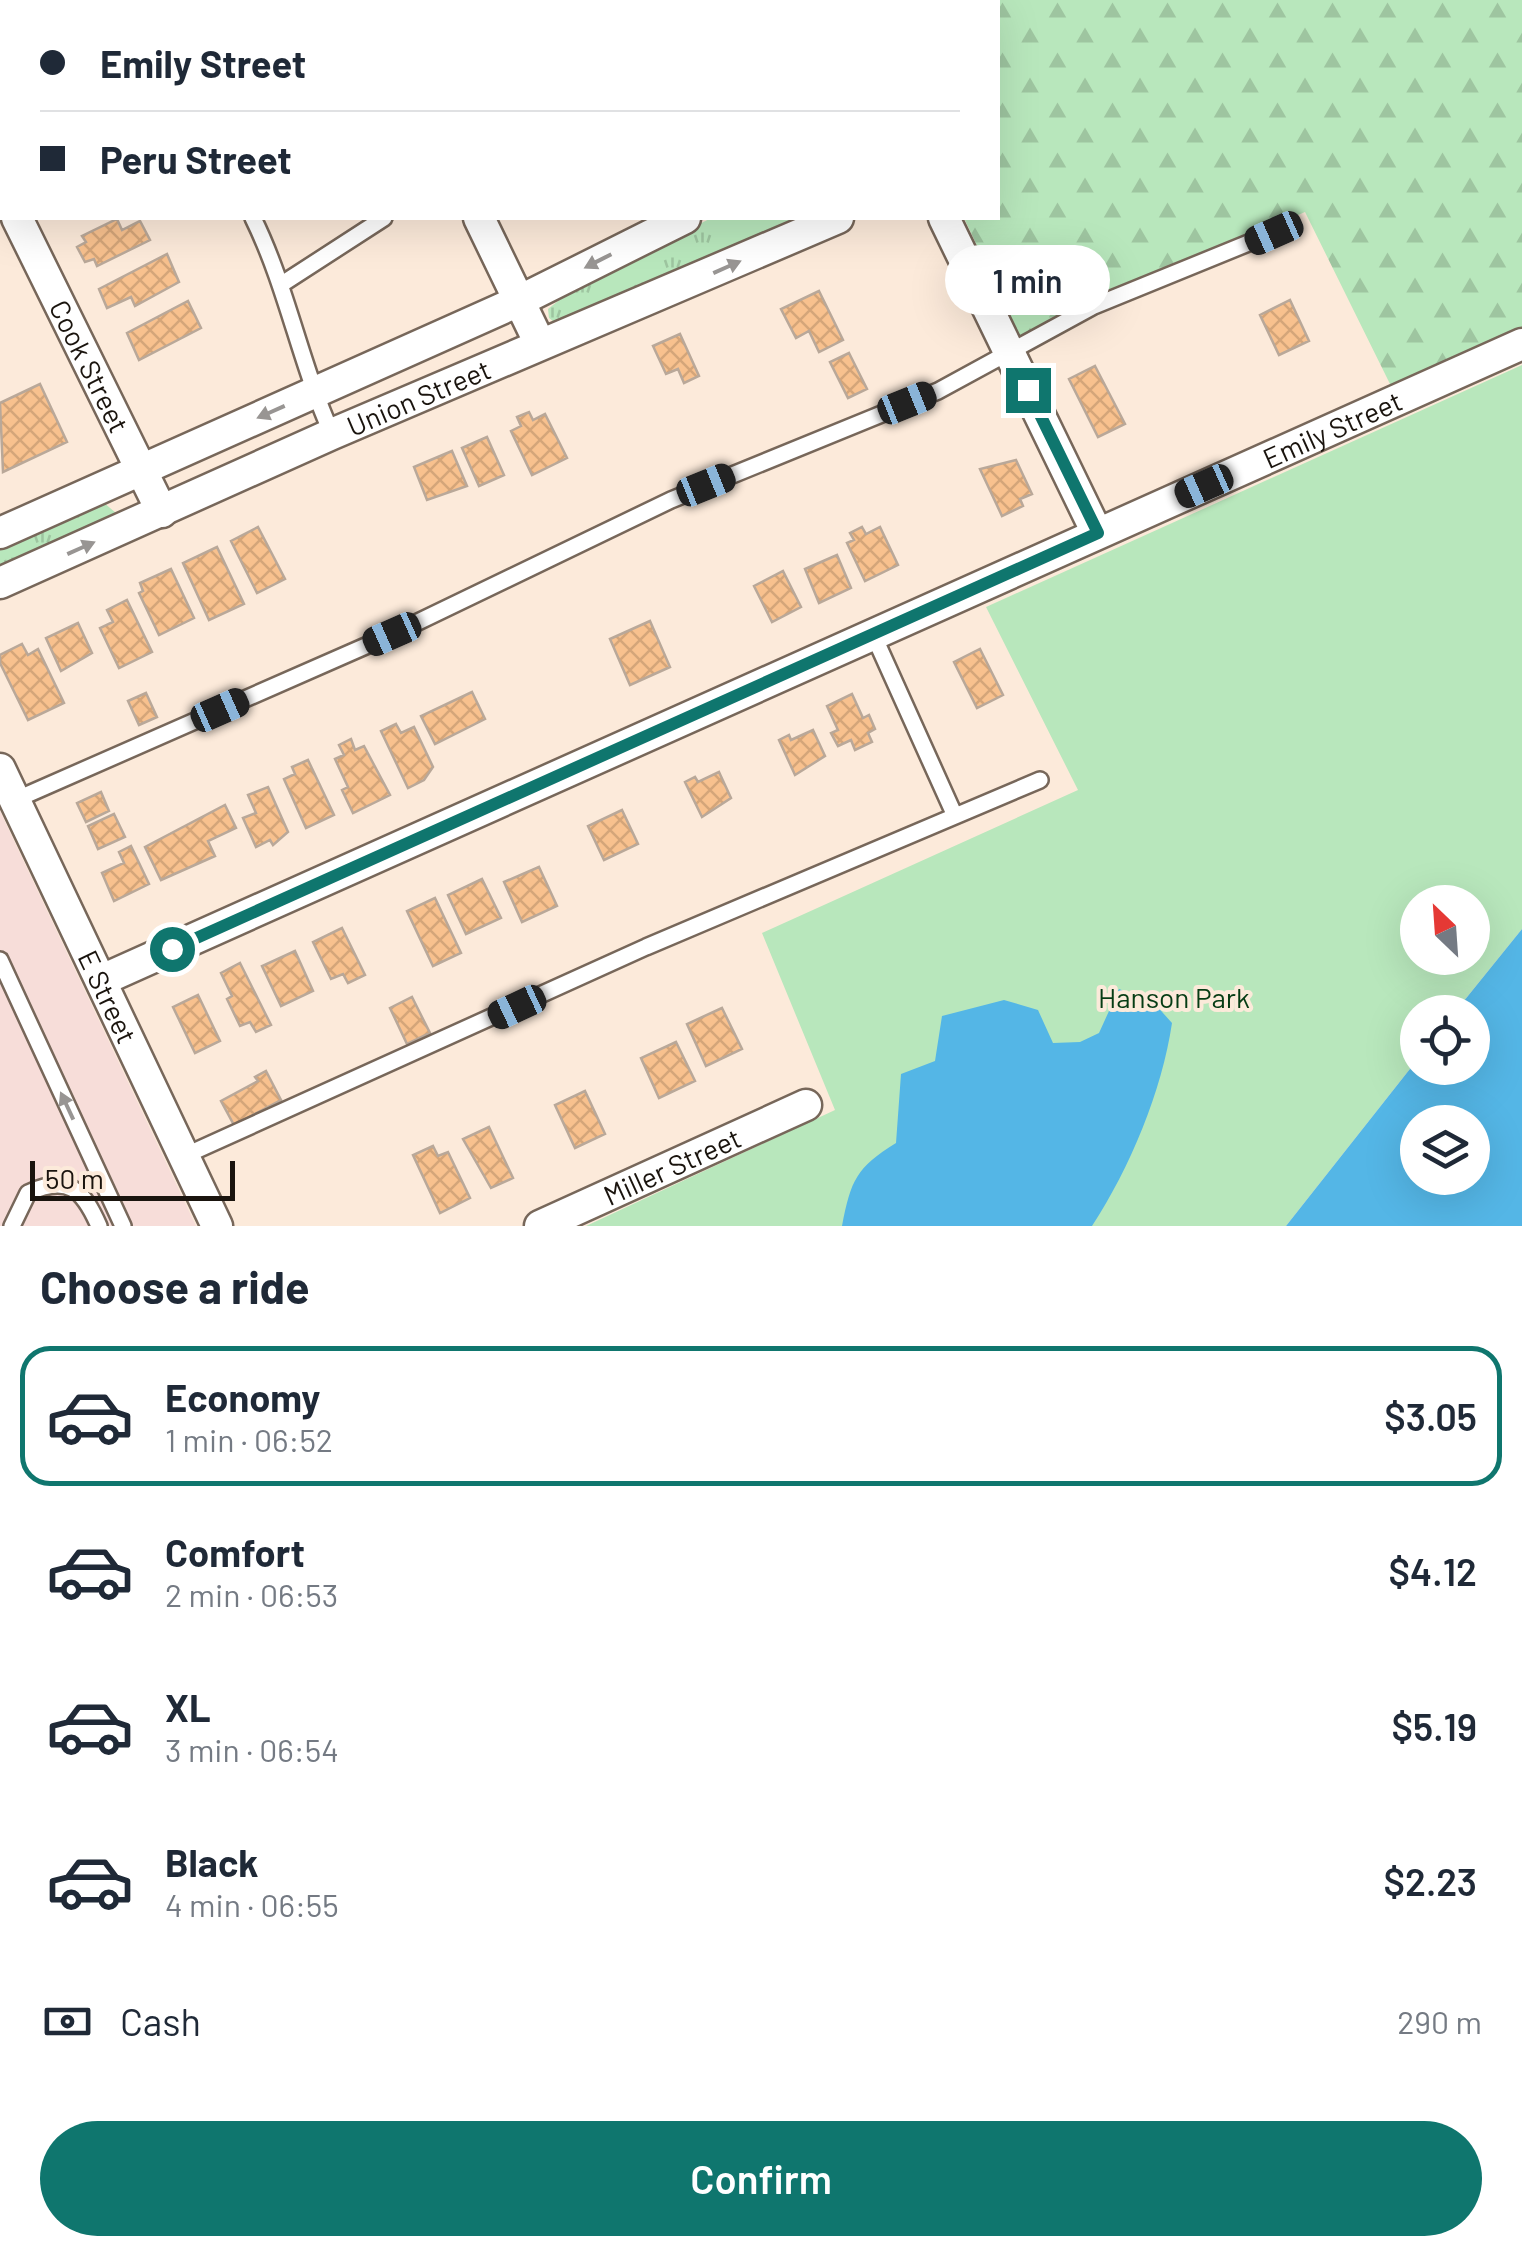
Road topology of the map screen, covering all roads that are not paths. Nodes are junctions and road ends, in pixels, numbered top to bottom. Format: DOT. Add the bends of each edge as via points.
graph roads {
  1 [pos="18,220"];
  2 [pos="254,220"];
  3 [pos="381,220"];
  4 [pos="480,220"];
  5 [pos="681,220"];
  6 [pos="833,220"];
  7 [pos="945,220"];
  8 [pos="1274,233"];
  9 [pos="282,284"];
  10 [pos="519,301"];
  11 [pos="540,344"];
  12 [pos="1522,344"];
  13 [pos="1010,354"];
  14 [pos="314,393"];
  15 [pos="332,434"];
  16 [pos="140,470"];
  17 [pos="162,512"];
  18 [pos="1098,533"];
  19 [pos="0,534"];
  20 [pos="0,583"];
  21 [pos="873,634"];
  22 [pos="0,769"];
  23 [pos="1040,780"];
  24 [pos="15,800"];
  25 [pos="954,816"];
  26 [pos="0,960"];
  27 [pos="102,980"];
  28 [pos="806,1105"];
  29 [pos="184,1156"];
  30 [pos="12,1226"];
  31 [pos="99,1226"];
  32 [pos="123,1226"];
  33 [pos="218,1226"];
  34 [pos="540,1226"];
  1 -- 16 [label="street, Cook Street"];
  2 -- 9 [label="lane"];
  3 -- 9 [label="lane"];
  4 -- 10 [label="street"];
  5 -- 10 [label="street, Union Street, one-way"];
  11 -- 6 [label="street, Union Street, one-way"];
  7 -- 13 [label="street"];
  8 -- 13 [label="lane" via="1094,306"];
  9 -- 14 [label="lane"];
  10 -- 11 [label="street"];
  10 -- 14 [label="street, Union Street"];
  11 -- 15 [label="street, Union Street"];
  12 -- 18 [label="street, Emily Street"];
  13 -- 18 [label="street"];
  13 -- 24 [label="lane" via="671,500 392,634"];
  14 -- 15 [label="lane"];
  14 -- 16 [label="street, Union Street, one-way"];
  15 -- 17 [label="street, Union Street"];
  16 -- 17 [label="street, Cook Street"];
  16 -- 19 [label="street, Union Street"];
  20 -- 17 [label="street, Union Street, one-way"];
  18 -- 21 [label="street, Emily Street"];
  21 -- 25 [label="lane"];
  21 -- 27 [label="street, Emily Street"];
  22 -- 24 [label="street, E Street"];
  23 -- 25 [label="lane"];
  24 -- 27 [label="street, E Street"];
  25 -- 29 [label="lane"];
  32 -- 26 [label="lane, one-way"];
  27 -- 29 [label="street, E Street"];
  28 -- 34 [label="street, Miller Street"];
  29 -- 33 [label="street, E Street"];
  30 -- 31 [label="lane" via="28,1193 64,1186 86,1198"];
}
